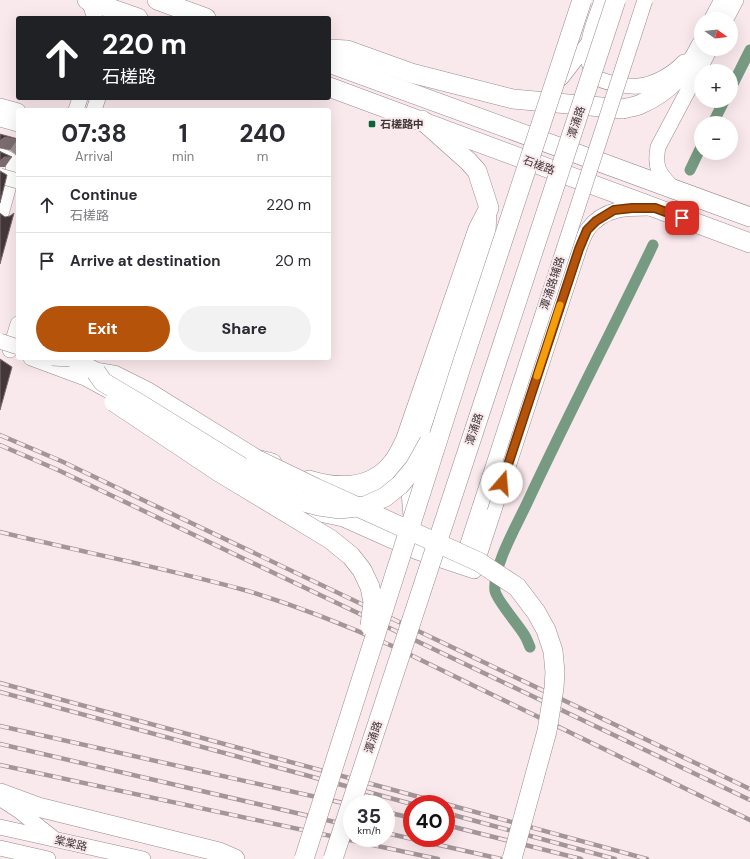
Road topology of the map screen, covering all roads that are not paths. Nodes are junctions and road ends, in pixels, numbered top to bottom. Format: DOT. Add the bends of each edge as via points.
graph roads {
  1 [pos="157,0"];
  2 [pos="582,0"];
  3 [pos="602,0"];
  4 [pos="616,0"];
  5 [pos="645,0"];
  6 [pos="724,0"];
  7 [pos="736,0"];
  8 [pos="90,6"];
  9 [pos="718,12"];
  10 [pos="730,12"];
  11 [pos="130,16"];
  12 [pos="201,16"];
  13 [pos="589,42"];
  14 [pos="331,49"];
  15 [pos="694,49"];
  16 [pos="695,56"];
  17 [pos="706,56"];
  18 [pos="331,64"];
  19 [pos="331,88"];
  20 [pos="513,99"];
  21 [pos="0,106"];
  22 [pos="16,110"];
  23 [pos="0,119"];
  24 [pos="422,120"];
  25 [pos="16,123"];
  26 [pos="0,156"];
  27 [pos="0,159"];
  28 [pos="0,176"];
  29 [pos="16,180"];
  30 [pos="673,189"];
  31 [pos="489,208"];
  32 [pos="655,208"];
  33 [pos="0,212"];
  34 [pos="750,217"];
  35 [pos="0,218"];
  36 [pos="750,243"];
  37 [pos="16,330"];
  38 [pos="11,345"];
  39 [pos="62,360"];
  40 [pos="461,367"];
  41 [pos="96,372"];
  42 [pos="99,392"];
  43 [pos="256,459"];
  44 [pos="412,462"];
  45 [pos="416,552"];
  46 [pos="461,566"];
  47 [pos="359,685"];
  48 [pos="0,793"];
  49 [pos="0,798"];
  50 [pos="0,827"];
  51 [pos="55,839"];
  52 [pos="518,839"];
  53 [pos="0,848"];
  54 [pos="48,859"];
  55 [pos="143,859"];
  56 [pos="236,859"];
  57 [pos="304,859"];
  58 [pos="333,859"];
  59 [pos="512,859"];
  60 [pos="515,859"];
  1 -- 12 [label="main road"];
  2 -- 40 [label="main road, bridge"];
  3 -- 13 [label="street"];
  4 -- 58 [label="main road, 潭涌路, bridge"];
  5 -- 46 [label="street, 潭涌路辅路, bridge"];
  6 -- 9 [label="main road"];
  7 -- 10 [label="street"];
  8 -- 11 [label="main road"];
  13 -- 15 [label="street" via="588,60 595,76 626,86 640,86 662,79 682,64"];
  13 -- 20 [label="street" via="562,77 543,92"];
  14 -- 20 [label="main road" via="347,50 411,73"];
  16 -- 20 [label="main road" via="663,92 640,105 622,109"];
  17 -- 30 [label="street" via="658,147 655,160 661,176"];
  18 -- 30 [label="main road"];
  19 -- 24 [label="main road, 石槎路"];
  21 -- 22 [label="street"];
  23 -- 25 [label="street"];
  24 -- 31 [label="main road" via="476,171"];
  24 -- 32 [label="main road, 石槎路"];
  26 -- 35 [label="street" via="9,160 14,167"];
  27 -- 33 [label="street" via="8,161 12,168"];
  28 -- 29 [label="street, bridge"];
  30 -- 34 [label="main road"];
  31 -- 43 [label="main road, bridge" via="478,229 405,441 394,462 366,483 337,486 322,484"];
  31 -- 44 [label="street" via="488,234"];
  32 -- 36 [label="main road, 石槎路"];
  32 -- 46 [label="street" via="614,210 587,230 474,571"];
  37 -- 38 [label="street"];
  39 -- 41 [label="main road"];
  39 -- 42 [label="street"];
  39 -- 44 [label="street" via="116,384 307,496 333,501 361,493 382,485 402,473"];
  39 -- 45 [label="street" via="85,378 299,508 343,519"];
  40 -- 41 [label="main road, bridge" via="429,442 415,467 400,485 385,497 365,506 340,509 300,501 269,484 103,382"];
  40 -- 47 [label="main road, bridge"];
  41 -- 43 [label="main road" via="114,375 148,392"];
  42 -- 47 [label="main road, bridge" via="219,472 330,539 351,556 362,570 373,602"];
  43 -- 52 [label="main road, bridge" via="479,562 517,587 536,612 553,651 556,672 547,731"];
  44 -- 45 [label="street" via="409,492"];
  45 -- 46 [label="street"];
  47 -- 57 [label="main road, bridge"];
  48 -- 56 [label="main road" via="38,807 220,852"];
  49 -- 51 [label="street"];
  50 -- 51 [label="street, 棠棠路"];
  51 -- 55 [label="street, 棠棠路"];
  52 -- 59 [label="main road, bridge"];
  52 -- 60 [label="main road, bridge"];
  53 -- 54 [label="street, 棠棠路"];
}
